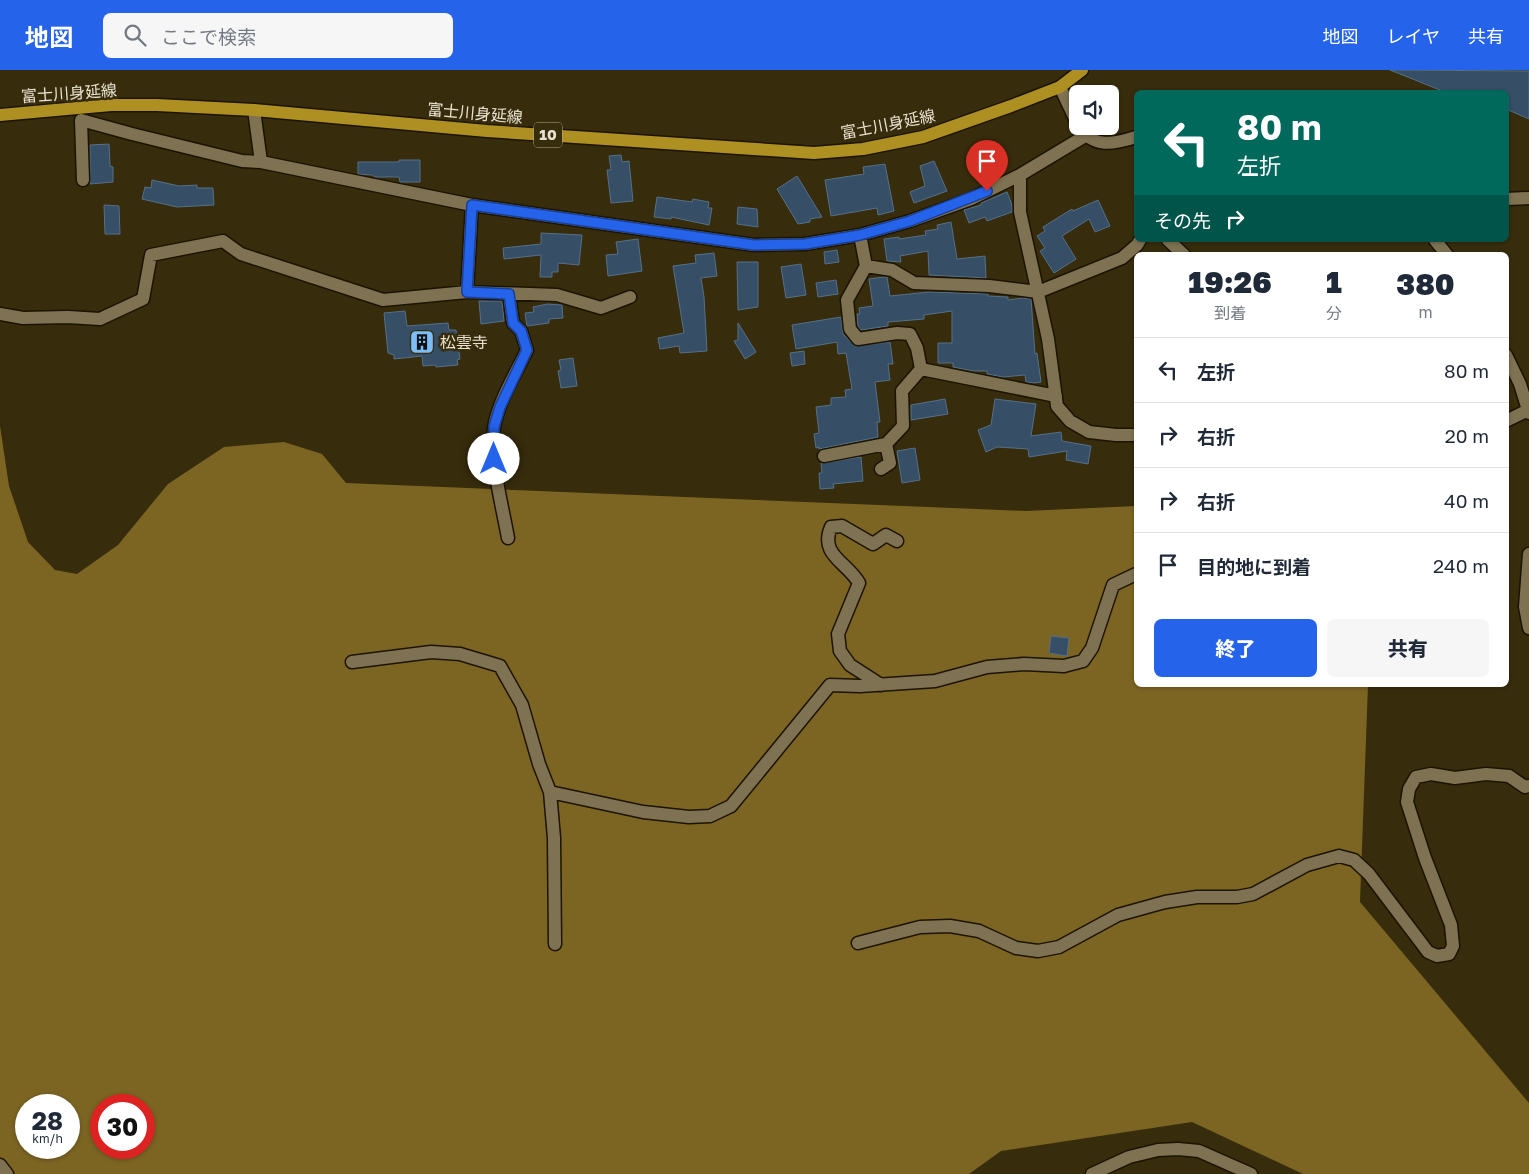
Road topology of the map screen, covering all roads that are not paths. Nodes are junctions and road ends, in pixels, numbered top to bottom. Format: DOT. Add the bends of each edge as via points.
graph roads {
  1 [pos="1082,70"];
  2 [pos="1060,87"];
  3 [pos="1069,106"];
  4 [pos="254,110"];
  5 [pos="0,114"];
  6 [pos="1072,135"];
  7 [pos="1088,135"];
  8 [pos="1134,138"];
  9 [pos="261,162"];
  10 [pos="1020,175"];
  11 [pos="83,180"];
  12 [pos="1529,198"];
  13 [pos="1509,199"];
  14 [pos="472,205"];
  15 [pos="860,235"];
  16 [pos="1139,242"];
  17 [pos="1170,242"];
  18 [pos="1437,242"];
  19 [pos="1181,252"];
  20 [pos="1445,252"];
  21 [pos="866,266"];
  22 [pos="467,292"];
  23 [pos="1038,292"];
  24 [pos="509,294"];
  25 [pos="630,297"];
  26 [pos="0,314"];
  27 [pos="1509,361"];
  28 [pos="921,369"];
  29 [pos="1056,396"];
  30 [pos="1529,412"];
  31 [pos="1509,420"];
  32 [pos="1134,435"];
  33 [pos="886,444"];
  34 [pos="824,456"];
  35 [pos="881,470"];
  36 [pos="508,538"];
  37 [pos="897,541"];
  38 [pos="1529,554"];
  39 [pos="1134,575"];
  40 [pos="1529,628"];
  41 [pos="352,662"];
  42 [pos="882,685"];
  43 [pos="1529,786"];
  44 [pos="550,792"];
  45 [pos="858,942"];
  46 [pos="554,944"];
  47 [pos="0,1165"];
  48 [pos="7,1174"];
  49 [pos="1092,1174"];
  50 [pos="1251,1174"];
  1 -- 2 [label="main road, 富士川身延線 / 10"];
  2 -- 3 [label="street"];
  2 -- 4 [label="main road, 富士川身延線 / 10" via="923,137 863,149 814,153 487,131"];
  4 -- 5 [label="main road, 富士川身延線 / 10" via="157,104"];
  4 -- 9 [label="street"];
  6 -- 10 [label="street"];
  7 -- 8 [label="street" via="1097,142 1110,144"];
  9 -- 11 [label="street" via="242,161 81,120"];
  9 -- 14 [label="street"];
  10 -- 15 [label="street" via="962,202"];
  10 -- 23 [label="street" via="1020,212"];
  12 -- 13 [label="street"];
  14 -- 15 [label="street" via="754,245 805,244"];
  14 -- 22 [label="street"];
  15 -- 21 [label="street"];
  16 -- 23 [label="street" via="1122,258"];
  17 -- 19 [label="street"];
  18 -- 20 [label="street"];
  21 -- 23 [label="street" via="892,270 914,283"];
  21 -- 28 [label="street" via="847,300 850,328 858,339 910,334"];
  22 -- 24 [label="street"];
  22 -- 26 [label="street" via="383,300 241,254 223,241 151,255 143,299 100,318 23,318"];
  23 -- 29 [label="street"];
  24 -- 25 [label="street" via="557,296 601,308"];
  24 -- 36 [label="street" via="513,323 521,331 527,350 494,427 494,459"];
  27 -- 30 [label="street"];
  28 -- 29 [label="street"];
  28 -- 33 [label="street" via="902,390 903,426"];
  29 -- 32 [label="street" via="1058,406 1070,421 1089,432"];
  30 -- 31 [label="street"];
  33 -- 34 [label="street"];
  33 -- 35 [label="street" via="890,463"];
  37 -- 42 [label="street" via="886,535 873,544 842,526 831,527 828,535 832,554 859,582 838,634 840,651 850,665"];
  38 -- 40 [label="street" via="1525,607"];
  39 -- 42 [label="street" via="1113,585 1092,648 1083,661 1064,666 1024,664 988,667 935,681"];
  41 -- 44 [label="street" via="431,652 460,654 500,666 522,705"];
  42 -- 44 [label="street" via="830,685 731,806 710,816 643,812"];
  43 -- 45 [label="street" via="1525,787 1509,776 1486,774 1455,778 1432,774 1416,777 1409,789 1407,802 1451,925 1453,946 1449,954 1437,956 1428,952 1369,874 1354,860 1340,856 1307,865 1253,894 1197,897 1118,915 1059,947 1038,951 1016,948 978,932 950,926 920,927"];
  44 -- 46 [label="street" via="554,838"];
  47 -- 48 [label="street"];
  49 -- 50 [label="street" via="1129,1157 1178,1149 1199,1151"];
}
